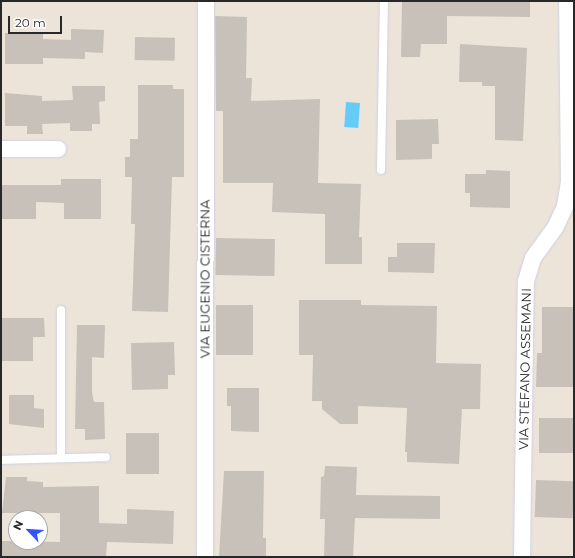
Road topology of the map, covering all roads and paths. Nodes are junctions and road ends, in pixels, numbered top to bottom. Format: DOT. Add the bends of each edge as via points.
graph roads {
  1 [pos="206,1"];
  2 [pos="384,1"];
  3 [pos="567,1"];
  4 [pos="1,149"];
  5 [pos="58,149"];
  6 [pos="381,170"];
  7 [pos="61,310"];
  8 [pos="106,457"];
  9 [pos="61,458"];
  10 [pos="1,460"];
  11 [pos="205,557"];
  12 [pos="522,557"];
  1 -- 11 [label="street, VIA EUGENIO CISTERNA"];
  2 -- 6 [label="lane"];
  3 -- 12 [label="street, VIA STEFANO ASSEMANI" via="569,183 565,207 556,226 533,258 526,281"];
  4 -- 5 [label="street"];
  7 -- 9 [label="lane"];
  8 -- 9 [label="lane"];
  9 -- 10 [label="lane"];
}
